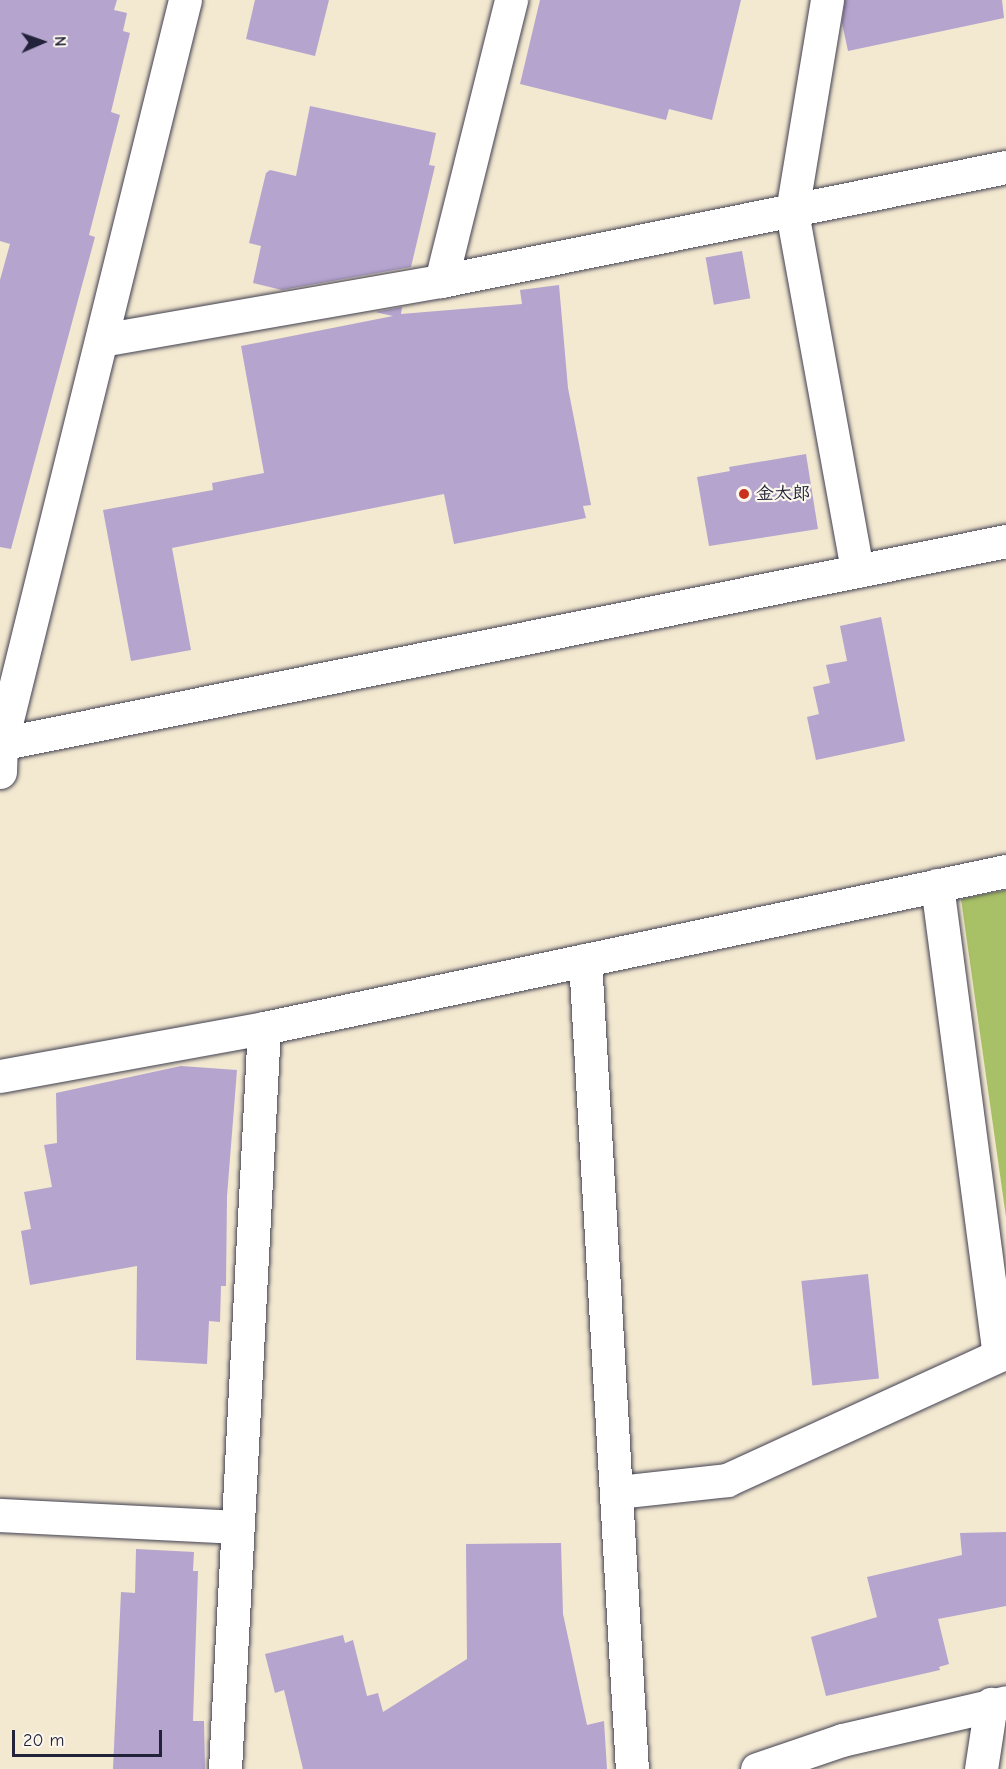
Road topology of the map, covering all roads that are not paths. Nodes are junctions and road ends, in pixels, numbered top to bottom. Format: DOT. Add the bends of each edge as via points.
graph roads {
  1 [pos="185,0"];
  2 [pos="511,0"];
  3 [pos="827,0"];
  4 [pos="1006,167"];
  5 [pos="792,212"];
  6 [pos="441,281"];
  7 [pos="102,340"];
  8 [pos="1006,541"];
  9 [pos="857,571"];
  10 [pos="0,753"];
  11 [pos="1006,871"];
  12 [pos="937,885"];
  13 [pos="585,960"];
  14 [pos="264,1028"];
  15 [pos="0,1076"];
  16 [pos="1002,1354"];
  17 [pos="617,1492"];
  18 [pos="0,1515"];
  19 [pos="237,1527"];
  20 [pos="999,1703"];
  21 [pos="225,1769"];
  22 [pos="632,1769"];
  23 [pos="758,1769"];
  24 [pos="981,1769"];
  1 -- 7 [label="street"];
  2 -- 6 [label="street"];
  3 -- 5 [label="street"];
  4 -- 5 [label="street"];
  5 -- 6 [label="street"];
  5 -- 9 [label="street"];
  6 -- 7 [label="street"];
  7 -- 10 [label="street"];
  8 -- 9 [label="street"];
  9 -- 10 [label="street"];
  11 -- 12 [label="street"];
  12 -- 13 [label="street"];
  12 -- 16 [label="street"];
  13 -- 14 [label="street"];
  13 -- 17 [label="street"];
  14 -- 15 [label="street"];
  14 -- 19 [label="street"];
  16 -- 17 [label="street" via="727,1480"];
  17 -- 22 [label="street"];
  18 -- 19 [label="street"];
  19 -- 21 [label="street"];
  20 -- 23 [label="street" via="842,1740"];
  20 -- 24 [label="street"];
}
